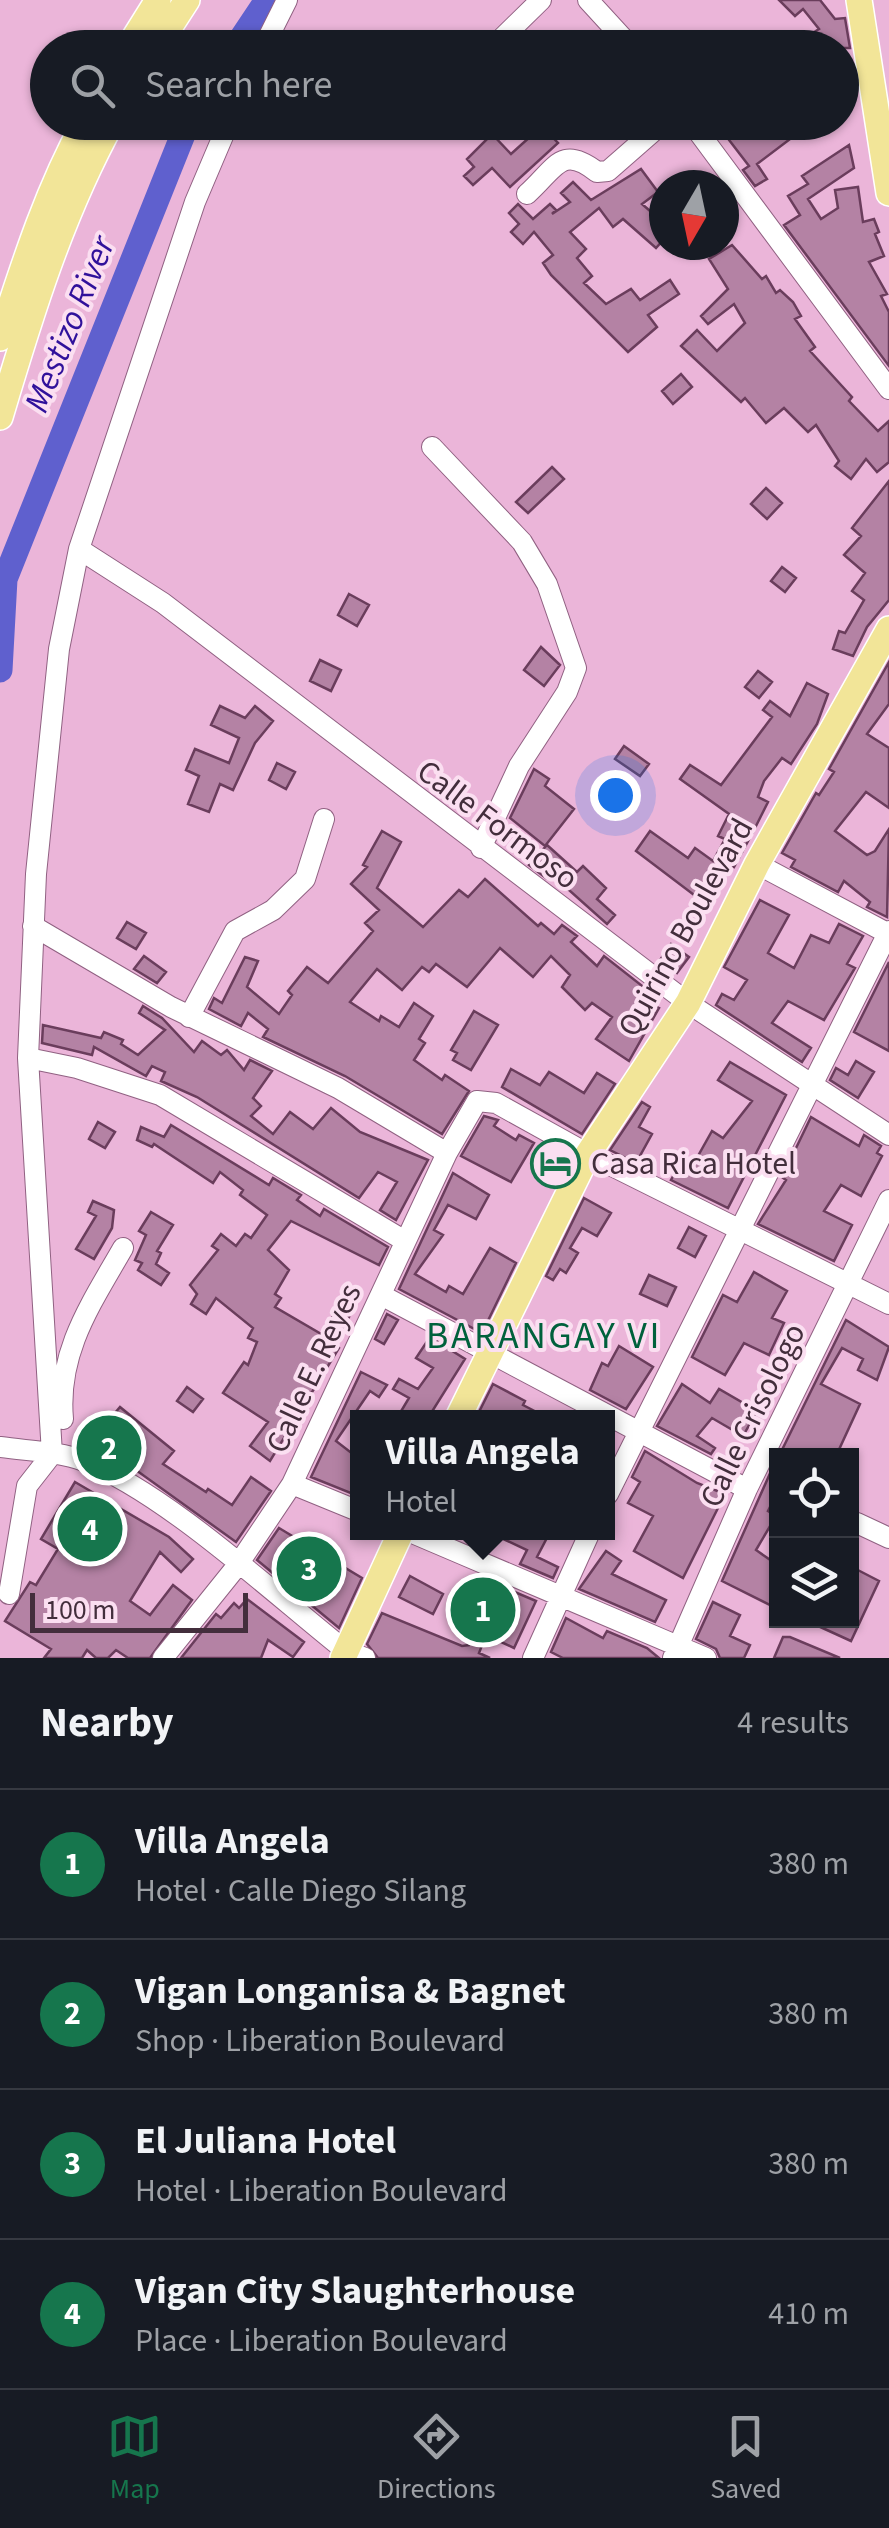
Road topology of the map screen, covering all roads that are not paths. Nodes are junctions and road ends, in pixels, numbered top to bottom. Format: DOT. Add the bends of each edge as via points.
graph roads {
  1 [pos="158,0"];
  2 [pos="187,0"];
  3 [pos="287,0"];
  4 [pos="541,0"];
  5 [pos="588,0"];
  6 [pos="859,0"];
  7 [pos="139,30"];
  8 [pos="168,30"];
  9 [pos="271,30"];
  10 [pos="510,30"];
  11 [pos="616,30"];
  12 [pos="75,140"];
  13 [pos="102,140"];
  14 [pos="221,140"];
  15 [pos="643,140"];
  16 [pos="704,140"];
  17 [pos="889,193"];
  18 [pos="527,194"];
  19 [pos="0,338"];
  20 [pos="889,389"];
  21 [pos="2,406"];
  22 [pos="432,447"];
  23 [pos="79,550"];
  24 [pos="889,630"];
  25 [pos="324,819"];
  26 [pos="481,848"];
  27 [pos="758,864"];
  28 [pos="33,926"];
  29 [pos="889,933"];
  30 [pos="688,1003"];
  31 [pos="189,1017"];
  32 [pos="28,1058"];
  33 [pos="812,1089"];
  34 [pos="889,1134"];
  35 [pos="447,1152"];
  36 [pos="588,1154"];
  37 [pos="889,1200"];
  38 [pos="739,1227"];
  39 [pos="405,1241"];
  40 [pos="123,1248"];
  41 [pos="849,1284"];
  42 [pos="380,1295"];
  43 [pos="889,1304"];
  44 [pos="491,1353"];
  45 [pos="462,1410"];
  46 [pos="600,1410"];
  47 [pos="615,1418"];
  48 [pos="638,1430"];
  49 [pos="0,1448"];
  50 [pos="52,1454"];
  51 [pos="615,1479"];
  52 [pos="292,1484"];
  53 [pos="747,1489"];
  54 [pos="350,1508"];
  55 [pos="859,1524"];
  56 [pos="889,1538"];
  57 [pos="398,1540"];
  58 [pos="429,1540"];
  59 [pos="586,1540"];
  60 [pos="237,1566"];
  61 [pos="9,1594"];
  62 [pos="561,1595"];
  63 [pos="676,1652"];
  64 [pos="351,1656"];
  65 [pos="163,1658"];
  66 [pos="533,1658"];
  67 [pos="706,1658"];
  1 -- 7 [label="main road"];
  2 -- 8 [label="main road"];
  3 -- 9 [label="street"];
  4 -- 10 [label="street"];
  5 -- 11 [label="street"];
  6 -- 17 [label="main road"];
  12 -- 19 [label="main road"];
  13 -- 21 [label="main road" via="65,222"];
  14 -- 23 [label="street"];
  15 -- 18 [label="street" via="608,170 597,172 567,157"];
  16 -- 20 [label="street"];
  22 -- 26 [label="street" via="522,542 547,584 576,668 568,692 518,766"];
  23 -- 26 [label="street, Calle Formoso" via="163,603"];
  23 -- 28 [label="street" via="59,650"];
  24 -- 27 [label="main road, Quirino Boulevard"];
  25 -- 31 [label="street" via="304,879 272,910 235,931"];
  26 -- 30 [label="street, Calle Formoso"];
  27 -- 29 [label="street"];
  27 -- 30 [label="main road, Quirino Boulevard"];
  28 -- 31 [label="street"];
  28 -- 32 [label="street"];
  29 -- 33 [label="street"];
  30 -- 33 [label="street, Calle Formoso"];
  30 -- 36 [label="main road, Quirino Boulevard"];
  31 -- 35 [label="street" via="338,1088"];
  32 -- 39 [label="street" via="160,1094"];
  32 -- 50 [label="street"];
  33 -- 34 [label="street, Calle Formoso"];
  33 -- 38 [label="street"];
  35 -- 36 [label="street, Calle E. Reyes" via="478,1100 496,1102"];
  35 -- 39 [label="street, Calle E. Reyes"];
  36 -- 38 [label="street"];
  36 -- 44 [label="main road, Quirino Boulevard"];
  37 -- 41 [label="street, Calle Crisologo"];
  38 -- 41 [label="street"];
  38 -- 48 [label="street"];
  39 -- 42 [label="street, Calle E. Reyes"];
  40 -- 50 [label="street" via="70,1344"];
  41 -- 43 [label="street"];
  41 -- 53 [label="street, Calle Crisologo"];
  42 -- 44 [label="street"];
  42 -- 52 [label="street, Calle E. Reyes"];
  44 -- 45 [label="main road, Quirino Boulevard"];
  44 -- 46 [label="street"];
  47 -- 48 [label="street"];
  48 -- 51 [label="street"];
  48 -- 53 [label="street"];
  49 -- 50 [label="street"];
  50 -- 60 [label="street" via="82,1460 131,1487"];
  50 -- 61 [label="street" via="27,1486"];
  52 -- 54 [label="street"];
  52 -- 60 [label="street, Calle E. Reyes"];
  53 -- 63 [label="street, Calle Crisologo"];
  55 -- 56 [label="street"];
  57 -- 64 [label="main road"];
  58 -- 62 [label="street"];
  59 -- 62 [label="street"];
  60 -- 64 [label="street"];
  60 -- 65 [label="street, Calle E. Reyes"];
  62 -- 63 [label="street"];
  62 -- 66 [label="street"];
  63 -- 67 [label="street"];
}
